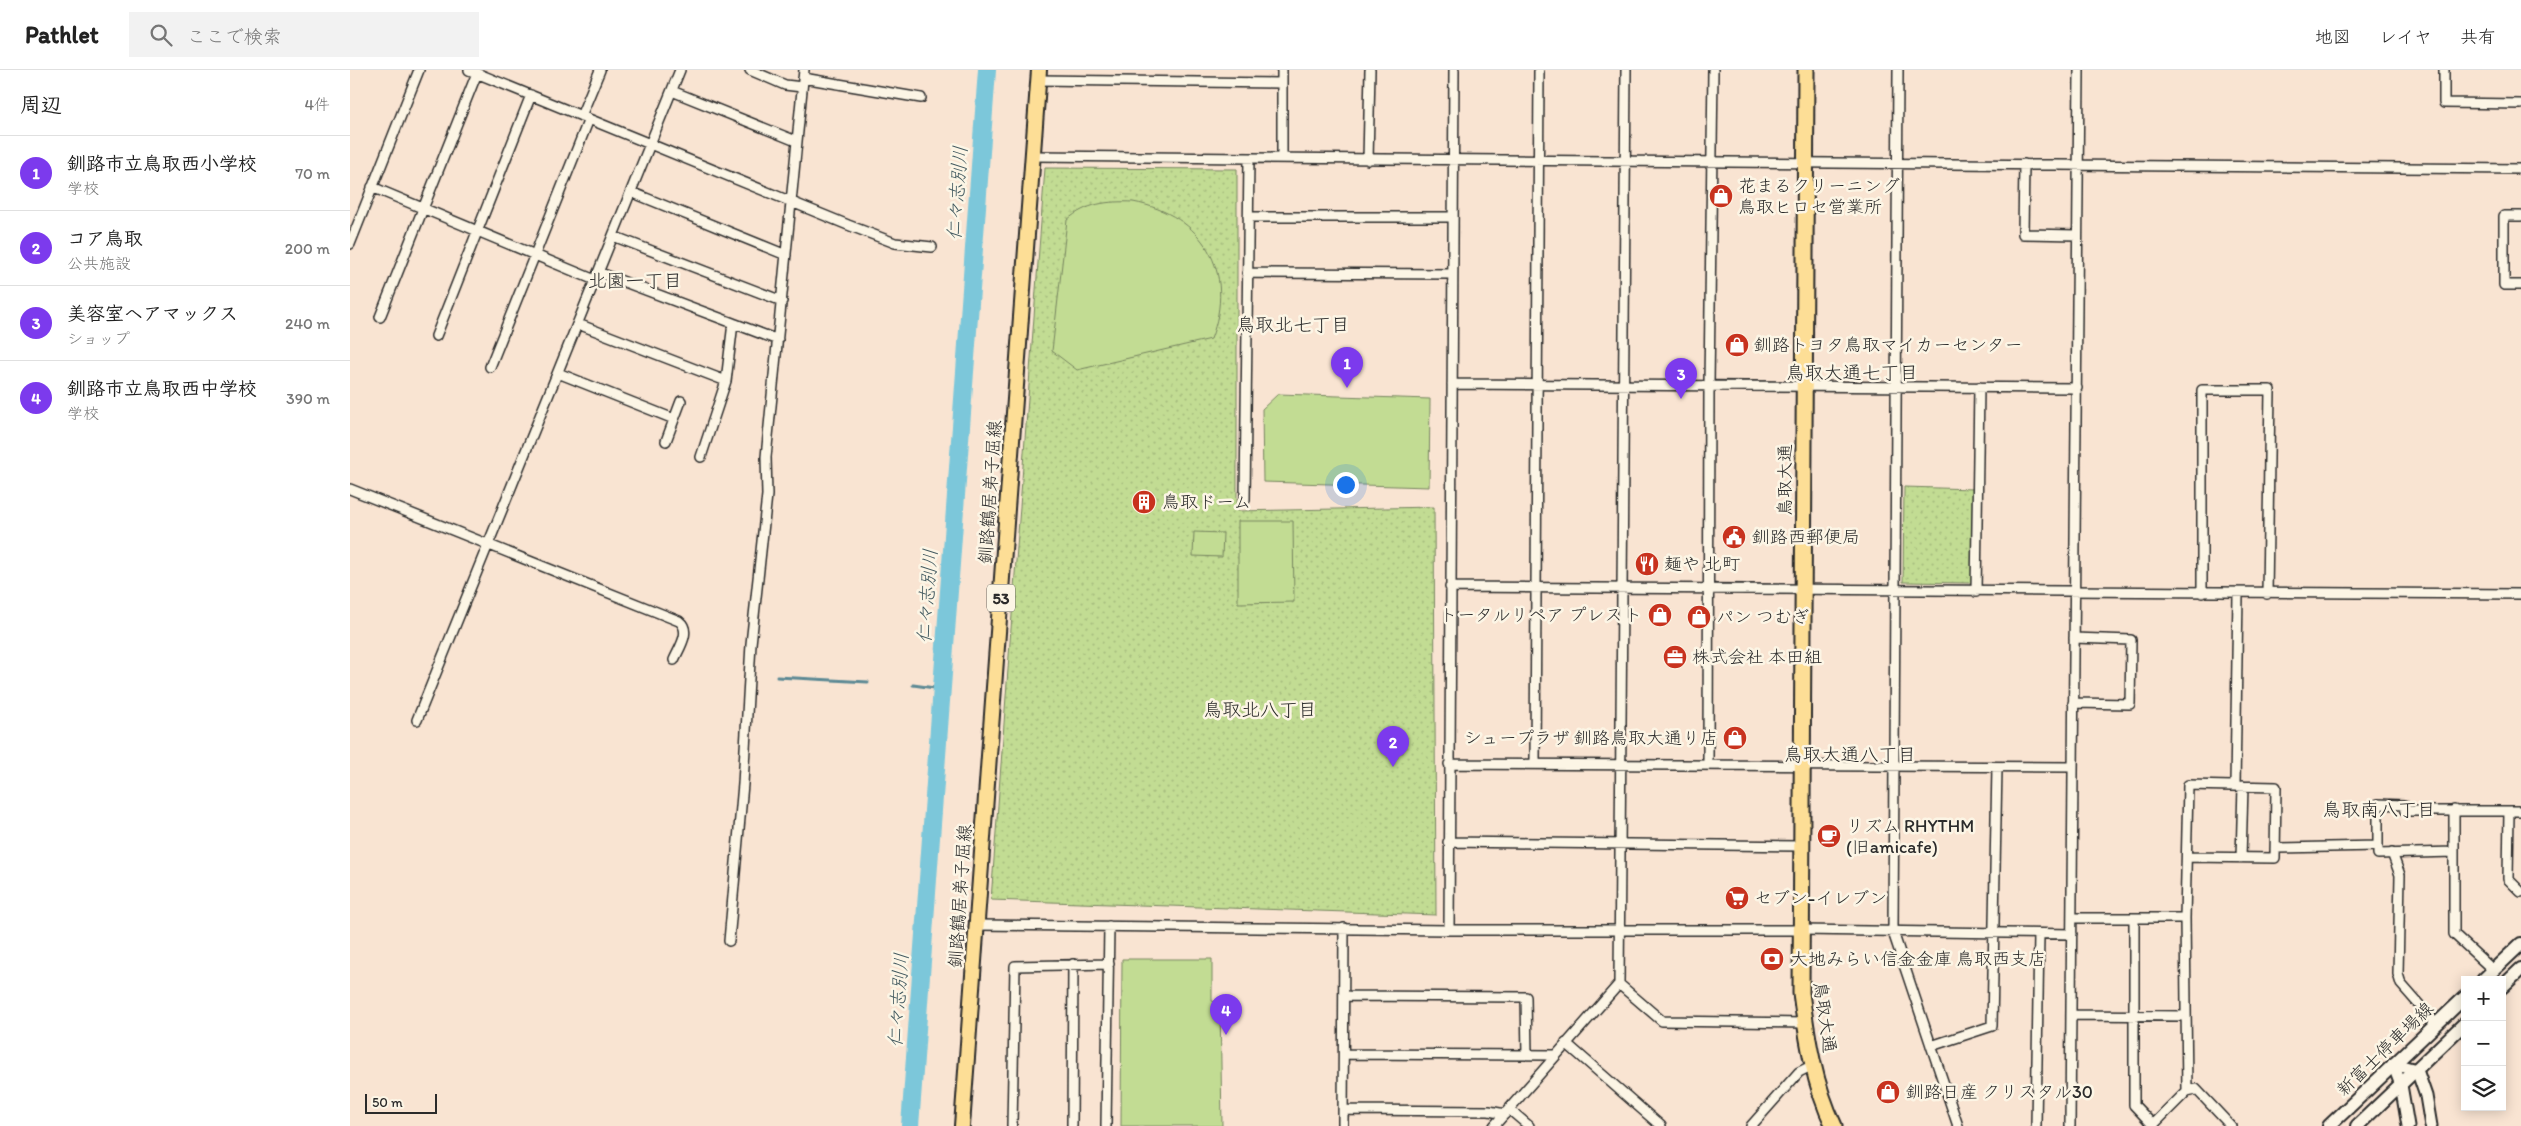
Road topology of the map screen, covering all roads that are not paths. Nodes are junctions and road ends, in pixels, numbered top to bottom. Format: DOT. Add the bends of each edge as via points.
graph roads {
  1 [pos="419,70"];
  2 [pos="600,70"];
  3 [pos="680,70"];
  4 [pos="750,70"];
  5 [pos="1282,70"];
  6 [pos="1370,70"];
  7 [pos="1454,70"];
  8 [pos="1539,70"];
  9 [pos="1626,70"];
  10 [pos="1713,70"];
  11 [pos="1806,70"];
  12 [pos="1898,70"];
  13 [pos="2079,70"];
  14 [pos="2444,70"];
  15 [pos="473,72"];
  16 [pos="1039,75"];
  17 [pos="803,78"];
  18 [pos="1282,83"];
  19 [pos="672,91"];
  20 [pos="531,95"];
  21 [pos="921,98"];
  22 [pos="2521,104"];
  23 [pos="585,117"];
  24 [pos="796,141"];
  25 [pos="651,144"];
  26 [pos="1032,156"];
  27 [pos="1249,158"];
  28 [pos="1282,158"];
  29 [pos="1368,160"];
  30 [pos="1454,160"];
  31 [pos="1539,162"];
  32 [pos="1626,162"];
  33 [pos="1713,162"];
  34 [pos="1805,163"];
  35 [pos="1898,163"];
  36 [pos="2024,164"];
  37 [pos="2078,165"];
  38 [pos="2521,168"];
  39 [pos="372,187"];
  40 [pos="631,192"];
  41 [pos="791,202"];
  42 [pos="424,208"];
  43 [pos="2521,216"];
  44 [pos="1248,217"];
  45 [pos="1453,217"];
  46 [pos="477,231"];
  47 [pos="2077,235"];
  48 [pos="613,236"];
  49 [pos="350,244"];
  50 [pos="932,248"];
  51 [pos="786,255"];
  52 [pos="534,256"];
  53 [pos="1247,273"];
  54 [pos="1452,274"];
  55 [pos="597,276"];
  56 [pos="2521,285"];
  57 [pos="782,301"];
  58 [pos="380,317"];
  59 [pos="733,323"];
  60 [pos="578,324"];
  61 [pos="436,336"];
  62 [pos="778,340"];
  63 [pos="490,367"];
  64 [pos="558,373"];
  65 [pos="726,381"];
  66 [pos="1452,384"];
  67 [pos="1538,385"];
  68 [pos="1624,385"];
  69 [pos="1709,385"];
  70 [pos="1804,386"];
  71 [pos="1897,386"];
  72 [pos="1978,387"];
  73 [pos="2077,388"];
  74 [pos="681,401"];
  75 [pos="674,420"];
  76 [pos="666,441"];
  77 [pos="701,457"];
  78 [pos="350,489"];
  79 [pos="1245,500"];
  80 [pos="488,544"];
  81 [pos="1450,587"];
  82 [pos="1537,589"];
  83 [pos="1622,590"];
  84 [pos="1709,590"];
  85 [pos="1804,590"];
  86 [pos="1896,591"];
  87 [pos="1976,592"];
  88 [pos="2074,593"];
  89 [pos="2202,593"];
  90 [pos="2238,594"];
  91 [pos="2267,594"];
  92 [pos="2521,594"];
  93 [pos="2074,638"];
  94 [pos="674,660"];
  95 [pos="2073,703"];
  96 [pos="417,720"];
  97 [pos="1449,764"];
  98 [pos="1535,764"];
  99 [pos="1708,764"];
  100 [pos="1621,765"];
  101 [pos="1893,766"];
  102 [pos="1801,767"];
  103 [pos="1997,767"];
  104 [pos="2073,768"];
  105 [pos="2239,786"];
  106 [pos="2454,810"];
  107 [pos="2509,811"];
  108 [pos="2521,811"];
  109 [pos="1448,842"];
  110 [pos="1620,843"];
  111 [pos="1802,846"];
  112 [pos="2378,846"];
  113 [pos="2275,848"];
  114 [pos="2454,852"];
  115 [pos="2392,854"];
  116 [pos="2186,857"];
  117 [pos="2241,858"];
  118 [pos="2521,892"];
  119 [pos="2072,918"];
  120 [pos="2134,918"];
  121 [pos="2185,918"];
  122 [pos="977,925"];
  123 [pos="1109,926"];
  124 [pos="1344,928"];
  125 [pos="1620,929"];
  126 [pos="1448,930"];
  127 [pos="1801,930"];
  128 [pos="1893,932"];
  129 [pos="1993,933"];
  130 [pos="2039,934"];
  131 [pos="2072,934"];
  132 [pos="730,941"];
  133 [pos="2521,944"];
  134 [pos="1073,964"];
  135 [pos="1109,964"];
  136 [pos="2521,969"];
  137 [pos="2493,970"];
  138 [pos="2487,976"];
  139 [pos="2506,983"];
  140 [pos="1619,984"];
  141 [pos="1344,996"];
  142 [pos="2461,1001"];
  143 [pos="2072,1015"];
  144 [pos="2134,1016"];
  145 [pos="2186,1016"];
  146 [pos="1805,1023"];
  147 [pos="2436,1024"];
  148 [pos="2461,1027"];
  149 [pos="1566,1043"];
  150 [pos="1930,1046"];
  151 [pos="1344,1054"];
  152 [pos="1527,1055"];
  153 [pos="1555,1055"];
  154 [pos="2393,1064"];
  155 [pos="1813,1065"];
  156 [pos="2417,1070"];
  157 [pos="2401,1086"];
  158 [pos="2187,1091"];
  159 [pos="1343,1110"];
  160 [pos="1507,1111"];
  161 [pos="962,1126"];
  162 [pos="1012,1126"];
  163 [pos="1072,1126"];
  164 [pos="1106,1126"];
  165 [pos="1343,1126"];
  166 [pos="1494,1126"];
  167 [pos="1529,1126"];
  168 [pos="1661,1126"];
  169 [pos="1752,1126"];
  170 [pos="1834,1126"];
  171 [pos="1958,1126"];
  172 [pos="2036,1126"];
  173 [pos="2070,1126"];
  174 [pos="2153,1126"];
  175 [pos="2231,1126"];
  176 [pos="2329,1126"];
  177 [pos="2357,1126"];
  178 [pos="2408,1126"];
  179 [pos="2431,1126"];
  1 -- 39 [label="street"];
  2 -- 23 [label="street"];
  3 -- 19 [label="street"];
  4 -- 17 [label="street" via="785,84"];
  5 -- 18 [label="street"];
  6 -- 29 [label="street"];
  7 -- 30 [label="street"];
  8 -- 31 [label="street"];
  9 -- 32 [label="street"];
  10 -- 33 [label="street"];
  11 -- 34 [label="highway, 鳥取大通"];
  12 -- 35 [label="street"];
  13 -- 37 [label="street"];
  14 -- 22 [label="street" via="2444,103"];
  15 -- 20 [label="street"];
  15 -- 42 [label="street"];
  16 -- 18 [label="street"];
  16 -- 26 [label="main road, 釧路鶴居弟子屈線 / 53"];
  17 -- 21 [label="street"];
  17 -- 24 [label="street"];
  18 -- 28 [label="street"];
  19 -- 24 [label="street"];
  19 -- 25 [label="street"];
  20 -- 23 [label="street"];
  20 -- 46 [label="street"];
  23 -- 25 [label="street"];
  23 -- 52 [label="street"];
  24 -- 41 [label="street"];
  25 -- 40 [label="street"];
  25 -- 41 [label="street"];
  26 -- 27 [label="street"];
  26 -- 122 [label="main road, 釧路鶴居弟子屈線 / 53"];
  27 -- 28 [label="street"];
  27 -- 44 [label="street"];
  28 -- 29 [label="street"];
  29 -- 30 [label="street"];
  30 -- 31 [label="street"];
  30 -- 45 [label="street"];
  31 -- 32 [label="street"];
  31 -- 67 [label="street"];
  32 -- 33 [label="street"];
  32 -- 68 [label="street"];
  33 -- 34 [label="street"];
  33 -- 69 [label="street"];
  34 -- 35 [label="street"];
  34 -- 70 [label="highway, 鳥取大通"];
  35 -- 36 [label="street"];
  35 -- 71 [label="street"];
  36 -- 37 [label="street"];
  36 -- 47 [label="street" via="2023,234"];
  37 -- 38 [label="street"];
  37 -- 47 [label="street"];
  39 -- 42 [label="street"];
  39 -- 49 [label="street"];
  40 -- 48 [label="street"];
  40 -- 51 [label="street"];
  41 -- 50 [label="street" via="895,243"];
  41 -- 51 [label="street"];
  42 -- 46 [label="street"];
  42 -- 58 [label="street"];
  43 -- 56 [label="street" via="2504,216 2504,284"];
  44 -- 45 [label="street"];
  44 -- 53 [label="street"];
  45 -- 54 [label="street"];
  46 -- 52 [label="street"];
  46 -- 61 [label="street"];
  47 -- 73 [label="street"];
  48 -- 55 [label="street"];
  48 -- 57 [label="street"];
  51 -- 57 [label="street"];
  52 -- 55 [label="street"];
  52 -- 63 [label="street"];
  53 -- 54 [label="street"];
  53 -- 79 [label="street"];
  54 -- 66 [label="street"];
  55 -- 59 [label="street"];
  55 -- 60 [label="street"];
  57 -- 62 [label="street"];
  59 -- 62 [label="street"];
  59 -- 65 [label="street"];
  60 -- 64 [label="street"];
  60 -- 65 [label="street"];
  62 -- 132 [label="street" via="751,644"];
  64 -- 75 [label="street"];
  64 -- 80 [label="street"];
  65 -- 77 [label="street"];
  66 -- 67 [label="street"];
  66 -- 81 [label="street"];
  67 -- 68 [label="street"];
  67 -- 82 [label="street"];
  68 -- 69 [label="street"];
  68 -- 83 [label="street"];
  69 -- 70 [label="street"];
  69 -- 84 [label="street"];
  70 -- 71 [label="street"];
  70 -- 85 [label="highway, 鳥取大通"];
  71 -- 72 [label="street"];
  71 -- 86 [label="street"];
  72 -- 73 [label="street"];
  72 -- 87 [label="street"];
  73 -- 88 [label="street"];
  74 -- 75 [label="street"];
  75 -- 76 [label="street"];
  78 -- 80 [label="street"];
  80 -- 94 [label="street" via="679,621 685,631"];
  80 -- 96 [label="street"];
  81 -- 82 [label="street"];
  81 -- 97 [label="street"];
  82 -- 83 [label="street"];
  82 -- 98 [label="street"];
  83 -- 84 [label="street"];
  83 -- 100 [label="street"];
  84 -- 85 [label="street"];
  84 -- 99 [label="street"];
  85 -- 86 [label="street"];
  85 -- 102 [label="highway, 鳥取大通"];
  86 -- 87 [label="street"];
  86 -- 101 [label="street"];
  87 -- 88 [label="street"];
  88 -- 89 [label="street"];
  88 -- 93 [label="street"];
  89 -- 90 [label="street"];
  89 -- 91 [label="street" via="2202,390 2270,390"];
  90 -- 91 [label="street"];
  90 -- 105 [label="street"];
  91 -- 92 [label="street"];
  93 -- 95 [label="street"];
  93 -- 95 [label="street" via="2132,640 2130,704"];
  95 -- 104 [label="street"];
  97 -- 98 [label="street"];
  97 -- 109 [label="street"];
  98 -- 100 [label="street"];
  99 -- 100 [label="street"];
  99 -- 102 [label="street"];
  100 -- 110 [label="street"];
  101 -- 102 [label="street"];
  101 -- 103 [label="street"];
  101 -- 128 [label="street"];
  102 -- 111 [label="highway, 鳥取大通"];
  103 -- 104 [label="street"];
  103 -- 129 [label="street"];
  104 -- 119 [label="street"];
  105 -- 113 [label="street" via="2276,787"];
  105 -- 116 [label="street" via="2188,785"];
  105 -- 117 [label="street"];
  106 -- 107 [label="street"];
  106 -- 112 [label="street" via="2405,811 2404,805 2378,804"];
  106 -- 114 [label="street"];
  107 -- 108 [label="street"];
  107 -- 118 [label="street" via="2508,879"];
  109 -- 110 [label="street"];
  109 -- 126 [label="street"];
  110 -- 111 [label="street"];
  110 -- 125 [label="street"];
  111 -- 127 [label="highway, 鳥取大通"];
  112 -- 113 [label="street"];
  112 -- 115 [label="street" via="2378,854"];
  113 -- 117 [label="street" via="2274,858"];
  114 -- 115 [label="street"];
  114 -- 137 [label="street" via="2454,934"];
  115 -- 147 [label="street" via="2400,875 2401,984"];
  116 -- 117 [label="street"];
  116 -- 121 [label="street"];
  119 -- 120 [label="street"];
  119 -- 131 [label="street"];
  120 -- 121 [label="street"];
  120 -- 144 [label="street"];
  121 -- 145 [label="street"];
  122 -- 123 [label="street"];
  122 -- 161 [label="main road, 釧路鶴居弟子屈線 / 53"];
  123 -- 124 [label="street"];
  123 -- 135 [label="street"];
  124 -- 126 [label="street"];
  124 -- 141 [label="street"];
  125 -- 126 [label="street"];
  125 -- 127 [label="street"];
  125 -- 140 [label="street"];
  127 -- 128 [label="street"];
  127 -- 146 [label="highway, 鳥取大通" via="1800,993"];
  128 -- 129 [label="street"];
  128 -- 150 [label="street"];
  129 -- 130 [label="street"];
  129 -- 150 [label="street" via="1992,1026"];
  130 -- 131 [label="street"];
  130 -- 172 [label="street"];
  131 -- 143 [label="street"];
  133 -- 137 [label="main road"];
  134 -- 135 [label="street"];
  134 -- 162 [label="street" via="1015,966"];
  134 -- 163 [label="street"];
  135 -- 164 [label="street"];
  136 -- 139 [label="main road"];
  137 -- 138 [label="main road"];
  140 -- 146 [label="street" via="1662,1021"];
  140 -- 149 [label="street"];
  141 -- 151 [label="street"];
  141 -- 152 [label="street" via="1526,997"];
  142 -- 147 [label="main road, 新富士停車場線"];
  143 -- 144 [label="street"];
  143 -- 173 [label="street"];
  144 -- 145 [label="street"];
  144 -- 174 [label="street" via="2134,1106"];
  145 -- 158 [label="street"];
  146 -- 155 [label="highway, 鳥取大通"];
  147 -- 154 [label="main road, 新富士停車場線"];
  148 -- 156 [label="main road, 新富士停車場線"];
  149 -- 153 [label="street"];
  149 -- 168 [label="street"];
  150 -- 171 [label="street"];
  151 -- 152 [label="street"];
  151 -- 159 [label="street"];
  152 -- 153 [label="street"];
  153 -- 160 [label="street"];
  154 -- 156 [label="street"];
  154 -- 157 [label="street"];
  154 -- 176 [label="main road, 新富士停車場線"];
  155 -- 169 [label="street" via="1799,1072"];
  155 -- 170 [label="highway, 鳥取大通"];
  156 -- 157 [label="main road, 新富士停車場線"];
  156 -- 179 [label="street"];
  157 -- 177 [label="main road, 新富士停車場線"];
  157 -- 178 [label="street"];
  158 -- 174 [label="street"];
  158 -- 175 [label="street" via="2196,1089"];
  159 -- 160 [label="street"];
  159 -- 165 [label="street"];
  160 -- 166 [label="street"];
  160 -- 167 [label="street"];
}
